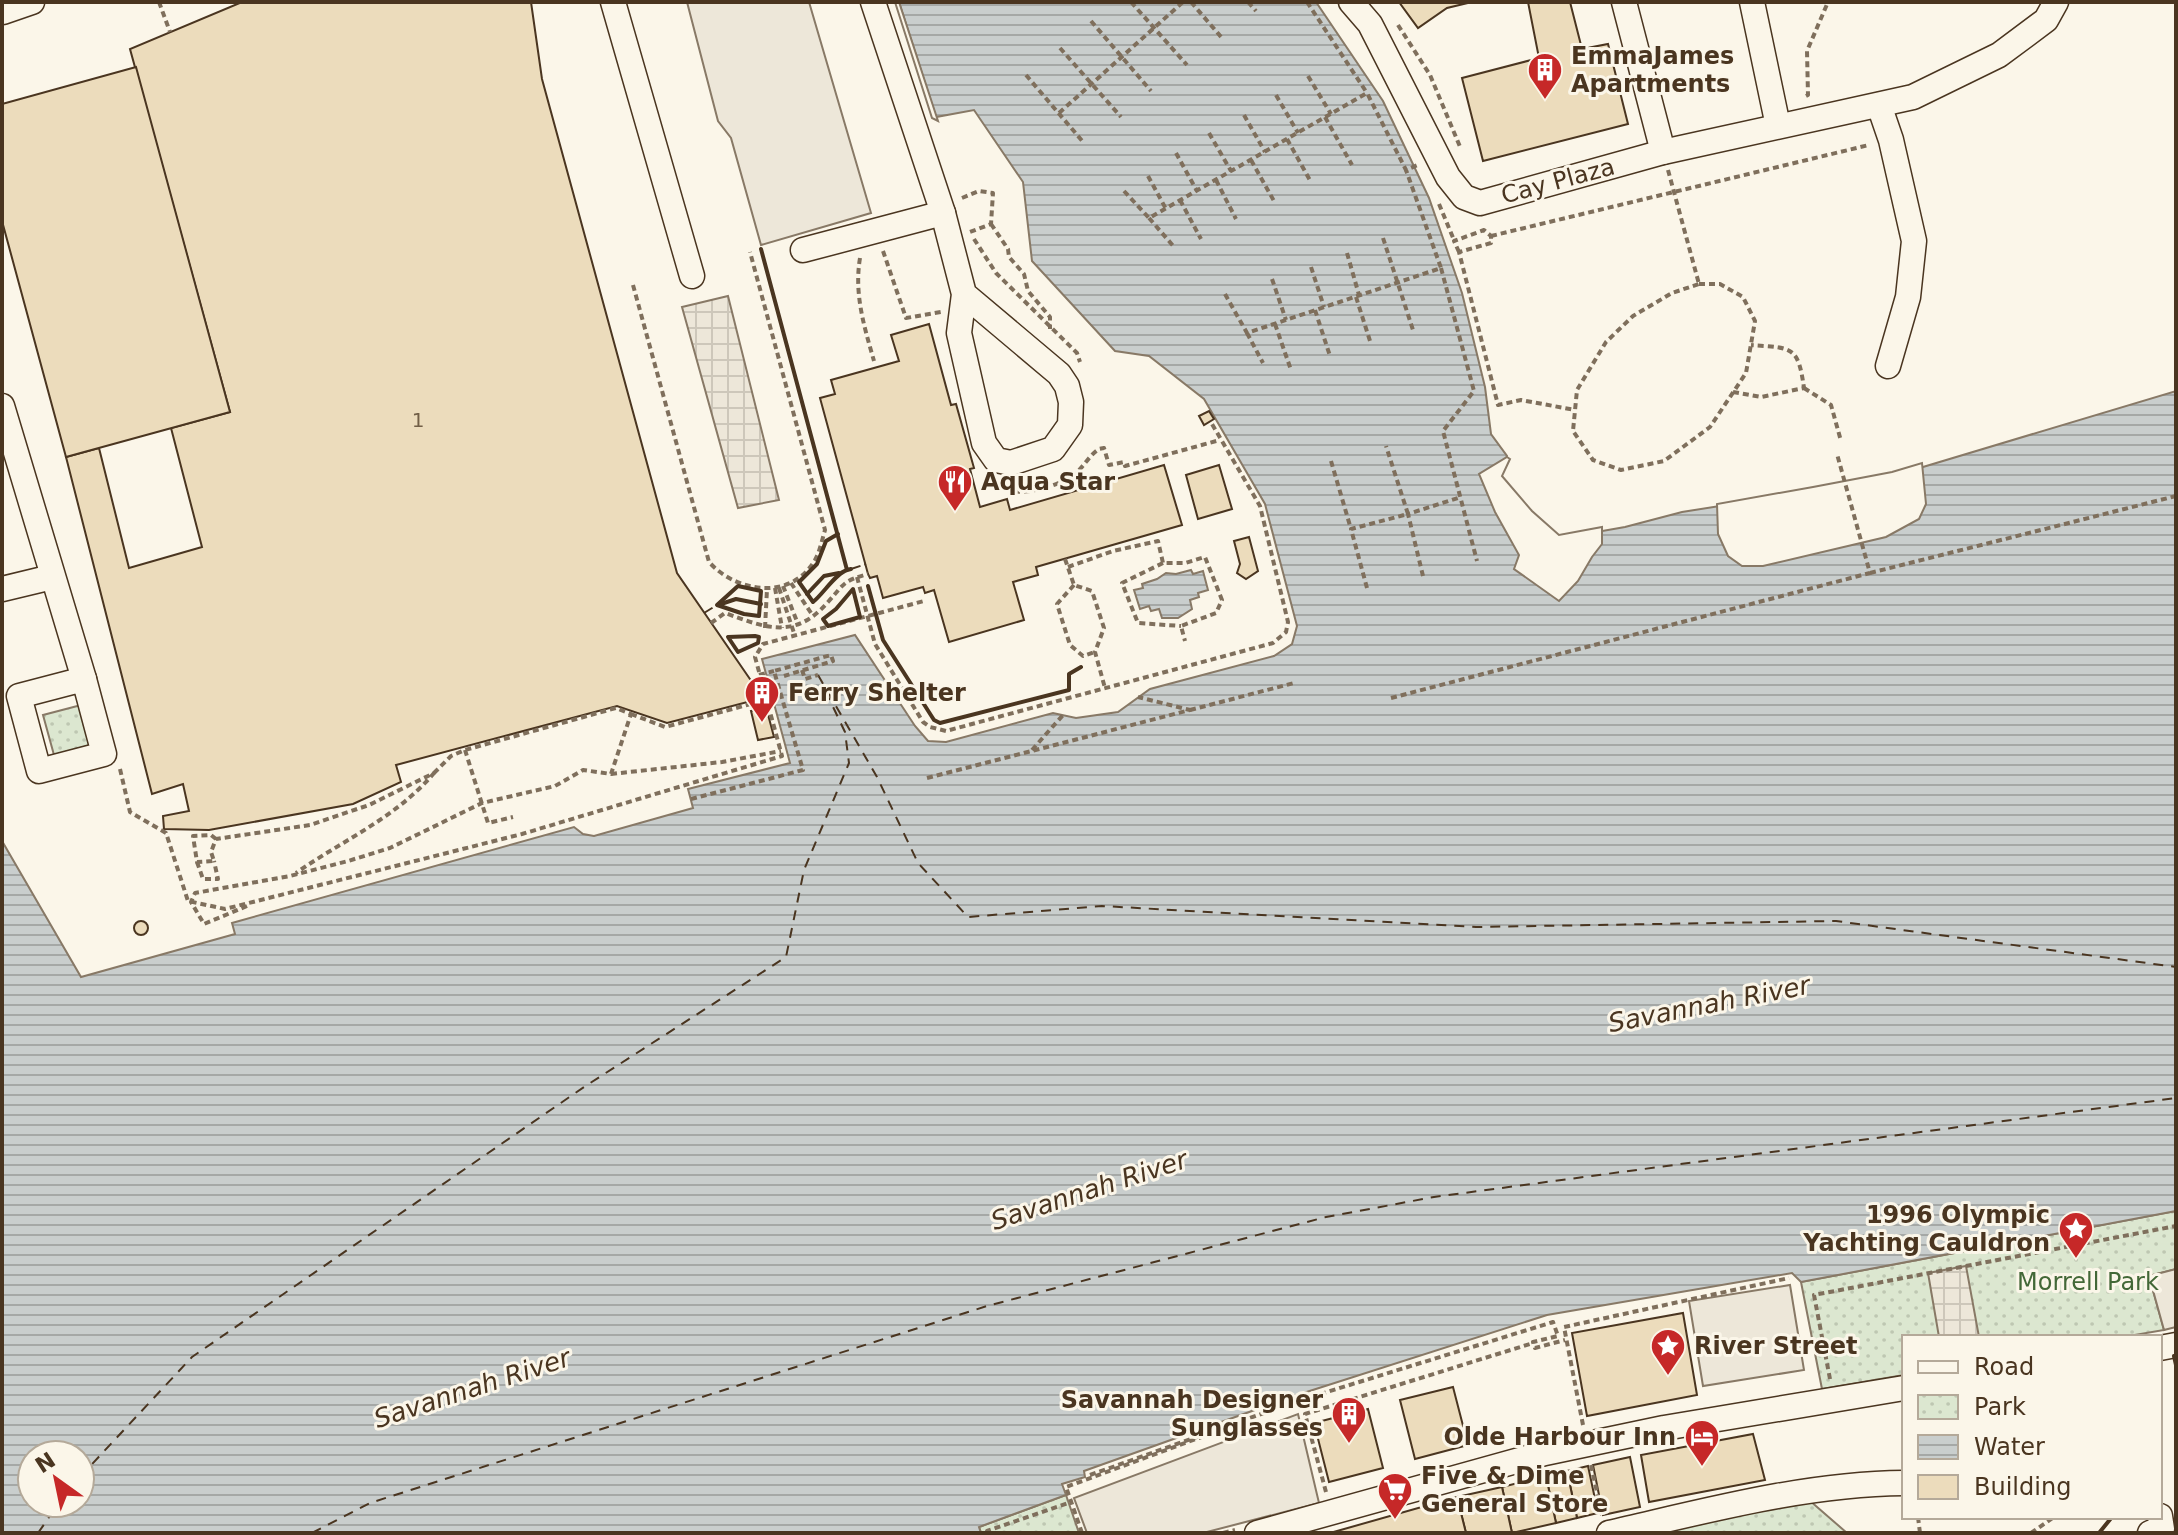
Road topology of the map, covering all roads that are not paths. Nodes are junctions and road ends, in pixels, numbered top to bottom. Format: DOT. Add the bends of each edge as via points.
graph roads {
  1 [pos="32,2"];
  2 [pos="613,2"];
  3 [pos="620,2"];
  4 [pos="873,2"];
  5 [pos="1351,2"];
  6 [pos="1624,2"];
  7 [pos="1752,2"];
  8 [pos="2056,2"];
  9 [pos="3,12"];
  10 [pos="627,47"];
  11 [pos="1879,105"];
  12 [pos="1776,115"];
  13 [pos="1663,152"];
  14 [pos="956,216"];
  15 [pos="803,250"];
  16 [pos="692,276"];
  17 [pos="964,294"];
  18 [pos="1888,366"];
  19 [pos="2,406"];
  20 [pos="52,577"];
  21 [pos="2,589"];
  22 [pos="84,679"];
  23 [pos="1902,1388"];
  24 [pos="1902,1483"];
  25 [pos="2160,1519"];
  26 [pos="1606,1526"];
  27 [pos="1257,1533"];
  28 [pos="2150,1533"];
  1 -- 9 [label="street"];
  2 -- 10 [label="street"];
  3 -- 10 [label="street"];
  4 -- 14 [label="street" via="918,139"];
  5 -- 13 [label="street, Cay Plaza" via="1370,24 1448,177 1464,197 1480,203"];
  6 -- 13 [label="street"];
  7 -- 12 [label="street"];
  8 -- 11 [label="street, Cay Plaza" via="2046,20 1999,55 1913,97"];
  10 -- 16 [label="street"];
  11 -- 12 [label="street, Cay Plaza"];
  11 -- 18 [label="street" via="1914,241 1908,297"];
  12 -- 13 [label="street, Cay Plaza"];
  14 -- 15 [label="street"];
  14 -- 17 [label="street"];
  17 -- 17 [label="street" via="959,333 984,443 996,460 1011,463 1053,449 1070,425 1067,386"];
  19 -- 20 [label="street"];
  20 -- 21 [label="street"];
  20 -- 22 [label="street"];
  22 -- 22 [label="street" via="19,696 39,771 104,754"];
  23 -- 27 [label="street" via="1530,1457"];
  24 -- 26 [label="street" via="1851,1483"];
  25 -- 28 [label="street" via="2162,1529"];
}
